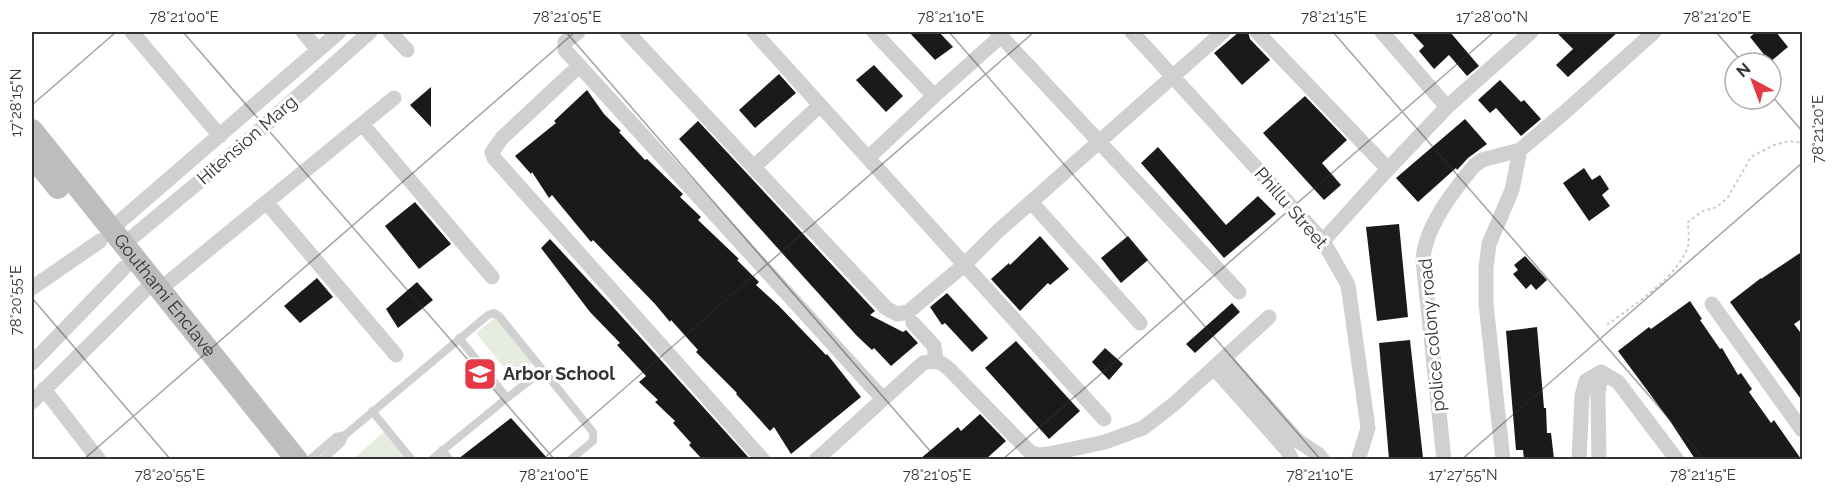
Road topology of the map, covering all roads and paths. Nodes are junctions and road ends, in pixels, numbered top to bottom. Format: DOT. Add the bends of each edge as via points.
graph roads {
  1 [pos="132,32"];
  2 [pos="303,32"];
  3 [pos="339,32"];
  4 [pos="370,32"];
  5 [pos="390,32"];
  6 [pos="578,32"];
  7 [pos="627,32"];
  8 [pos="754,32"];
  9 [pos="874,32"];
  10 [pos="1132,32"];
  11 [pos="1223,32"];
  12 [pos="1257,32"];
  13 [pos="1382,32"];
  14 [pos="1507,32"];
  15 [pos="1531,32"];
  16 [pos="1654,32"];
  17 [pos="999,34"];
  18 [pos="1517,44"];
  19 [pos="318,50"];
  20 [pos="407,50"];
  21 [pos="579,66"];
  22 [pos="1173,76"];
  23 [pos="934,96"];
  24 [pos="394,98"];
  25 [pos="820,105"];
  26 [pos="1447,107"];
  27 [pos="362,124"];
  28 [pos="32,130"];
  29 [pos="220,136"];
  30 [pos="1098,141"];
  31 [pos="1803,143"];
  32 [pos="1520,150"];
  33 [pos="32,156"];
  34 [pos="868,158"];
  35 [pos="755,166"];
  36 [pos="1388,168"];
  37 [pos="1031,202"];
  38 [pos="267,203"];
  39 [pos="111,239"];
  40 [pos="1323,241"];
  41 [pos="964,265"];
  42 [pos="124,268"];
  43 [pos="492,276"];
  44 [pos="32,288"];
  45 [pos="152,290"];
  46 [pos="1239,292"];
  47 [pos="1712,304"];
  48 [pos="1269,317"];
  49 [pos="913,323"];
  50 [pos="1140,323"];
  51 [pos="1608,325"];
  52 [pos="459,338"];
  53 [pos="396,355"];
  54 [pos="936,360"];
  55 [pos="32,363"];
  56 [pos="1219,363"];
  57 [pos="543,370"];
  58 [pos="1601,372"];
  59 [pos="44,389"];
  60 [pos="507,398"];
  61 [pos="883,399"];
  62 [pos="32,402"];
  63 [pos="372,411"];
  64 [pos="1104,419"];
  65 [pos="1803,430"];
  66 [pos="345,435"];
  67 [pos="442,450"];
  68 [pos="99,459"];
  69 [pos="278,459"];
  70 [pos="297,459"];
  71 [pos="309,459"];
  72 [pos="322,459"];
  73 [pos="412,459"];
  74 [pos="431,459"];
  75 [pos="450,459"];
  76 [pos="570,459"];
  77 [pos="763,459"];
  78 [pos="816,459"];
  79 [pos="1292,459"];
  80 [pos="1323,459"];
  81 [pos="1358,459"];
  82 [pos="1444,459"];
  83 [pos="1503,459"];
  84 [pos="1579,459"];
  85 [pos="1599,459"];
  86 [pos="1677,459"];
  1 -- 29 [label="street"];
  2 -- 19 [label="street"];
  3 -- 19 [label="street, Hitension Marg"];
  4 -- 39 [label="street, Hitension Marg" via="236,151"];
  5 -- 20 [label="street"];
  6 -- 21 [label="street" via="564,45"];
  7 -- 35 [label="street"];
  8 -- 25 [label="street"];
  9 -- 23 [label="street"];
  10 -- 22 [label="street, Phillu Street"];
  11 -- 22 [label="street"];
  12 -- 36 [label="street"];
  13 -- 26 [label="street"];
  14 -- 18 [label="street"];
  15 -- 18 [label="street"];
  16 -- 32 [label="street, police colony road"];
  17 -- 23 [label="street"];
  17 -- 30 [label="street"];
  18 -- 26 [label="street"];
  19 -- 29 [label="street, Hitension Marg"];
  21 -- 61 [label="street"];
  21 -- 77 [label="street" via="502,138 492,152 494,158"];
  22 -- 30 [label="street"];
  22 -- 40 [label="street, Phillu Street"];
  23 -- 34 [label="street"];
  24 -- 27 [label="street"];
  25 -- 34 [label="street"];
  25 -- 35 [label="street"];
  26 -- 36 [label="street"];
  27 -- 38 [label="street"];
  27 -- 43 [label="street"];
  28 -- 39 [label="street, Gouthami Enclave"];
  29 -- 39 [label="street, Hitension Marg"];
  30 -- 37 [label="street"];
  30 -- 46 [label="street"];
  31 -- 51 [label="path" via="1774,145 1751,158 1728,197 1688,222 1689,244 1681,261"];
  32 -- 82 [label="street, police colony road" via="1482,160 1474,166 1429,231 1424,247"];
  32 -- 83 [label="street" via="1512,190 1489,244 1486,268 1486,304"];
  33 -- 39 [label="street, Gouthami Enclave"];
  34 -- 41 [label="street"];
  35 -- 41 [label="street" via="891,312 908,312"];
  36 -- 40 [label="street"];
  37 -- 41 [label="street"];
  37 -- 50 [label="street"];
  38 -- 45 [label="street"];
  38 -- 53 [label="street"];
  39 -- 42 [label="street, Gouthami Enclave"];
  39 -- 44 [label="street"];
  39 -- 45 [label="street, Gouthami Enclave"];
  40 -- 81 [label="street, Phillu Street" via="1347,285 1368,428"];
  41 -- 64 [label="street"];
  42 -- 45 [label="street, Gouthami Enclave"];
  42 -- 55 [label="street"];
  45 -- 59 [label="street"];
  45 -- 69 [label="street, Gouthami Enclave"];
  45 -- 70 [label="street, Gouthami Enclave"];
  47 -- 65 [label="street"];
  48 -- 56 [label="street"];
  49 -- 54 [label="street" via="934,346"];
  52 -- 57 [label="lane" via="494,313"];
  52 -- 60 [label="lane"];
  52 -- 63 [label="lane"];
  54 -- 56 [label="street" via="1030,452 1039,455 1105,442 1143,428"];
  54 -- 61 [label="street" via="923,363"];
  56 -- 79 [label="street"];
  56 -- 80 [label="street" via="1298,441"];
  57 -- 60 [label="lane"];
  57 -- 76 [label="lane" via="594,435 591,443"];
  58 -- 84 [label="street" via="1587,381 1582,396"];
  58 -- 85 [label="street"];
  58 -- 86 [label="street" via="1618,382"];
  59 -- 62 [label="street"];
  59 -- 68 [label="street"];
  60 -- 67 [label="lane"];
  61 -- 78 [label="street"];
  63 -- 66 [label="lane"];
  63 -- 73 [label="lane"];
  66 -- 71 [label="lane" via="336,437"];
  66 -- 72 [label="lane"];
  67 -- 74 [label="lane"];
  67 -- 75 [label="lane"];
}
